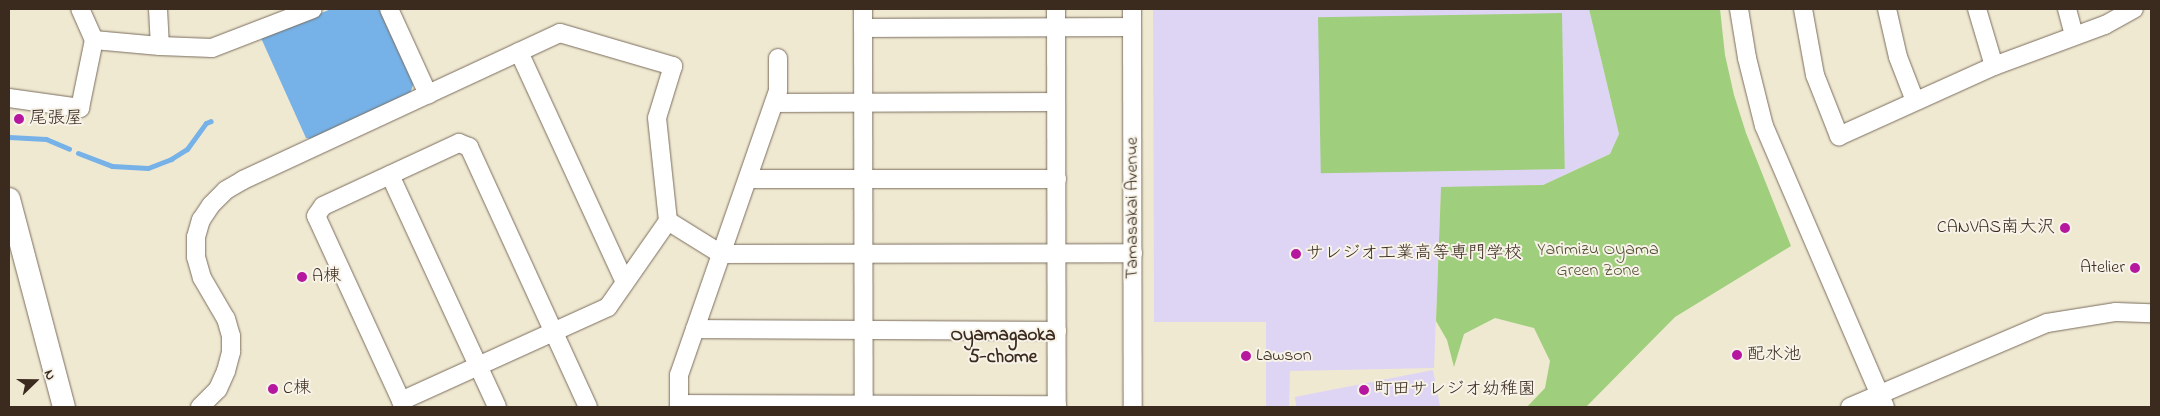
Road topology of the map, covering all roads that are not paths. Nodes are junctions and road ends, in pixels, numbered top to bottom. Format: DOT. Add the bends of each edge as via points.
graph roads {
  1 [pos="80,9"];
  2 [pos="158,9"];
  3 [pos="313,9"];
  4 [pos="389,9"];
  5 [pos="863,9"];
  6 [pos="1056,9"];
  7 [pos="1132,9"];
  8 [pos="1740,9"];
  9 [pos="1803,9"];
  10 [pos="1888,9"];
  11 [pos="1977,9"];
  12 [pos="2067,9"];
  13 [pos="2134,9"];
  14 [pos="1056,27"];
  15 [pos="1132,27"];
  16 [pos="863,28"];
  17 [pos="2074,34"];
  18 [pos="94,40"];
  19 [pos="160,46"];
  20 [pos="519,52"];
  21 [pos="778,58"];
  22 [pos="1994,66"];
  23 [pos="428,94"];
  24 [pos="9,98"];
  25 [pos="1915,101"];
  26 [pos="775,102"];
  27 [pos="1056,102"];
  28 [pos="863,103"];
  29 [pos="390,175"];
  30 [pos="748,179"];
  31 [pos="864,179"];
  32 [pos="1057,179"];
  33 [pos="9,199"];
  34 [pos="668,221"];
  35 [pos="722,254"];
  36 [pos="1056,254"];
  37 [pos="1133,254"];
  38 [pos="864,255"];
  39 [pos="625,282"];
  40 [pos="2151,313"];
  41 [pos="695,329"];
  42 [pos="864,330"];
  43 [pos="1057,330"];
  44 [pos="554,332"];
  45 [pos="478,366"];
  46 [pos="1883,401"];
  47 [pos="402,404"];
  48 [pos="679,406"];
  49 [pos="864,406"];
  50 [pos="1057,406"];
  51 [pos="64,407"];
  52 [pos="200,407"];
  53 [pos="497,407"];
  54 [pos="588,407"];
  55 [pos="1133,407"];
  56 [pos="1850,407"];
  1 -- 18 [label="street"];
  2 -- 19 [label="street"];
  3 -- 19 [label="street" via="212,48"];
  4 -- 23 [label="street"];
  5 -- 16 [label="street"];
  6 -- 14 [label="street"];
  7 -- 15 [label="street, Tamasakai Avenue"];
  8 -- 46 [label="street" via="1757,105"];
  9 -- 25 [label="street" via="1815,75 1839,136"];
  10 -- 25 [label="street" via="1898,57"];
  11 -- 22 [label="street"];
  12 -- 17 [label="street"];
  13 -- 17 [label="street" via="2105,25"];
  14 -- 15 [label="street"];
  14 -- 16 [label="street"];
  14 -- 27 [label="street"];
  15 -- 37 [label="street, Tamasakai Avenue"];
  16 -- 28 [label="street"];
  17 -- 22 [label="street"];
  18 -- 19 [label="street"];
  18 -- 24 [label="street" via="80,108"];
  20 -- 23 [label="street"];
  20 -- 34 [label="street" via="560,33 672,66 657,118"];
  20 -- 39 [label="street"];
  21 -- 26 [label="street"];
  22 -- 25 [label="street"];
  23 -- 52 [label="street" via="243,180 226,190 211,205 201,220 196,237 196,257 202,278 226,319 231,352 218,388"];
  26 -- 28 [label="street"];
  26 -- 30 [label="street"];
  27 -- 28 [label="street"];
  27 -- 32 [label="street"];
  28 -- 31 [label="street"];
  29 -- 44 [label="street" via="458,143 469,147"];
  29 -- 45 [label="street"];
  29 -- 47 [label="street" via="323,206 316,216"];
  30 -- 31 [label="street"];
  30 -- 35 [label="street"];
  31 -- 32 [label="street"];
  31 -- 38 [label="street"];
  32 -- 36 [label="street"];
  33 -- 51 [label="main road"];
  34 -- 35 [label="street"];
  34 -- 39 [label="street"];
  35 -- 38 [label="street"];
  35 -- 41 [label="street"];
  36 -- 37 [label="street"];
  36 -- 38 [label="street"];
  36 -- 43 [label="street"];
  37 -- 55 [label="street, Tamasakai Avenue"];
  38 -- 42 [label="street"];
  39 -- 44 [label="street" via="608,307"];
  40 -- 46 [label="street" via="2108,313 2047,323"];
  41 -- 42 [label="street"];
  41 -- 48 [label="street" via="678,375"];
  42 -- 43 [label="street"];
  42 -- 49 [label="street"];
  43 -- 50 [label="street"];
  44 -- 45 [label="street"];
  44 -- 54 [label="street"];
  45 -- 47 [label="street"];
  45 -- 53 [label="street"];
  46 -- 56 [label="street"];
  48 -- 49 [label="street"];
  49 -- 50 [label="street"];
}
